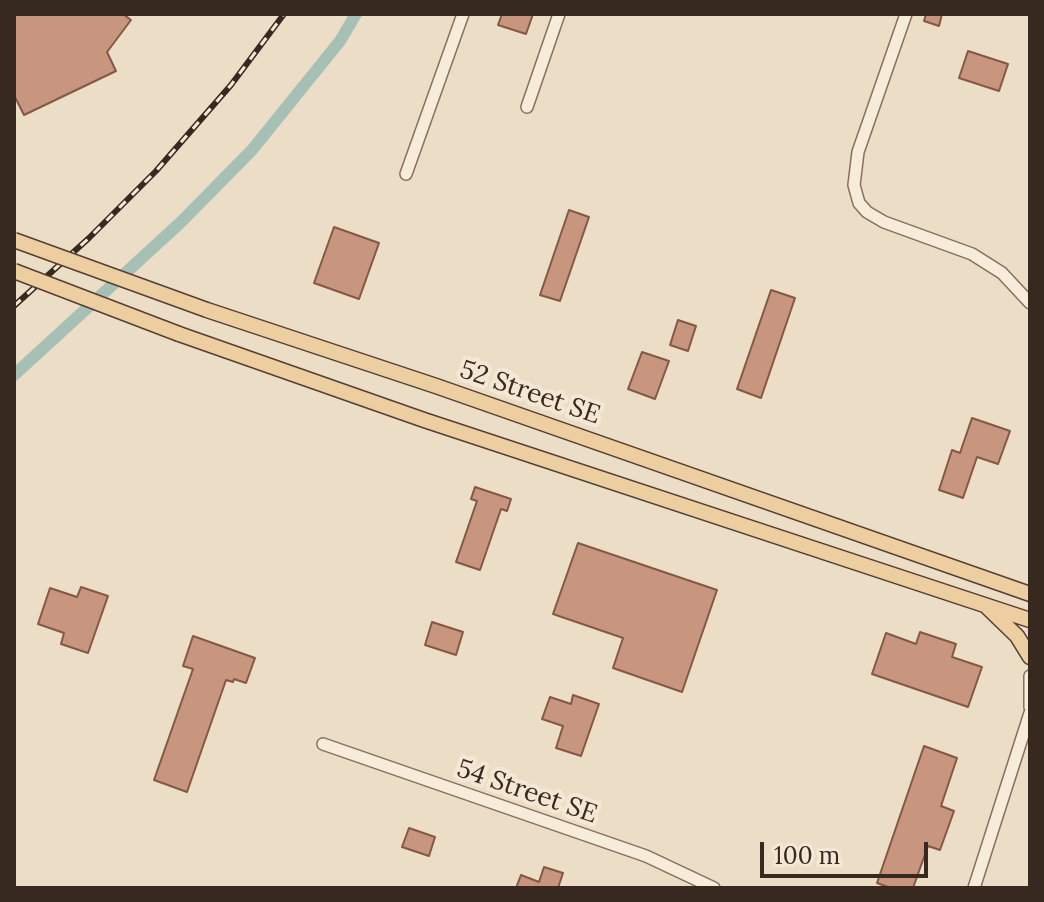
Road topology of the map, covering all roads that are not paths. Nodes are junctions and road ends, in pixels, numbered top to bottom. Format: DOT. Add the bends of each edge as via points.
graph roads {
  1 [pos="463,14"];
  2 [pos="559,14"];
  3 [pos="906,14"];
  4 [pos="527,107"];
  5 [pos="406,174"];
  6 [pos="14,240"];
  7 [pos="14,271"];
  8 [pos="1030,303"];
  9 [pos="1030,594"];
  10 [pos="985,605"];
  11 [pos="1030,620"];
  12 [pos="1030,657"];
  13 [pos="1030,676"];
  14 [pos="1030,707"];
  15 [pos="1030,713"];
  16 [pos="323,744"];
  17 [pos="714,888"];
  18 [pos="974,888"];
  1 -- 5 [label="street"];
  2 -- 4 [label="street"];
  3 -- 8 [label="street" via="858,152 854,185 859,203 884,222 972,254 1002,273"];
  6 -- 9 [label="main road, 52 Street SE, bridge"];
  7 -- 10 [label="main road, bridge" via="424,420"];
  10 -- 11 [label="main road"];
  10 -- 12 [label="main road"];
  13 -- 14 [label="street"];
  15 -- 18 [label="street"];
  16 -- 17 [label="street, 54 Street SE" via="646,856"];
}
